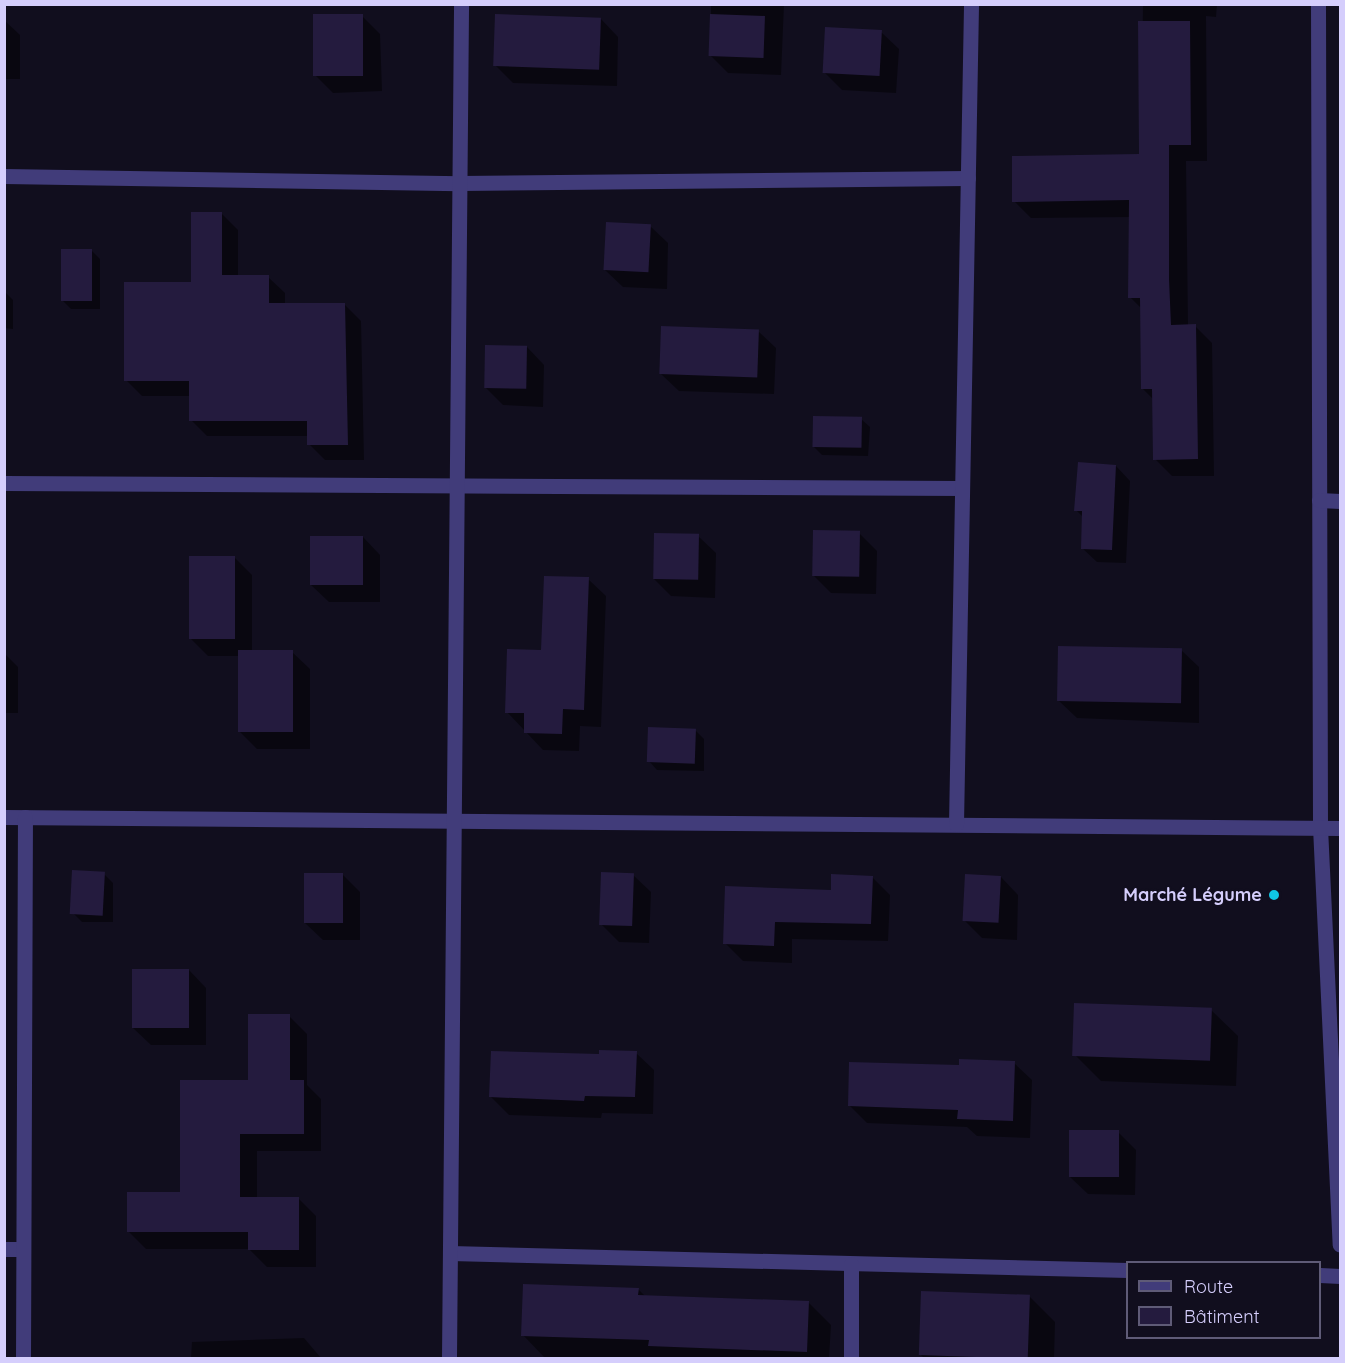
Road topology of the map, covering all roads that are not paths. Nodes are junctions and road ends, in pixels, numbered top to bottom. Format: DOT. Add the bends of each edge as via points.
graph roads {
  1 [pos="461,4"];
  2 [pos="971,4"];
  3 [pos="1318,4"];
  4 [pos="4,176"];
  5 [pos="968,178"];
  6 [pos="460,183"];
  7 [pos="4,483"];
  8 [pos="458,485"];
  9 [pos="962,488"];
  10 [pos="1319,500"];
  11 [pos="1341,501"];
  12 [pos="4,817"];
  13 [pos="24,817"];
  14 [pos="456,820"];
  15 [pos="956,824"];
  16 [pos="1320,827"];
  17 [pos="1341,828"];
  18 [pos="1341,1245"];
  19 [pos="4,1249"];
  20 [pos="23,1249"];
  21 [pos="450,1253"];
  22 [pos="851,1263"];
  23 [pos="1126,1270"];
  24 [pos="1321,1275"];
  25 [pos="1341,1275"];
  26 [pos="23,1359"];
  27 [pos="449,1359"];
  28 [pos="851,1359"];
  1 -- 6 [label="street"];
  2 -- 5 [label="street"];
  3 -- 10 [label="street"];
  4 -- 6 [label="street"];
  5 -- 6 [label="street"];
  5 -- 9 [label="street"];
  6 -- 8 [label="street"];
  7 -- 8 [label="street"];
  8 -- 9 [label="street"];
  8 -- 14 [label="street"];
  9 -- 15 [label="street"];
  10 -- 11 [label="street"];
  10 -- 16 [label="street"];
  12 -- 13 [label="street"];
  13 -- 14 [label="street"];
  13 -- 20 [label="street"];
  14 -- 15 [label="street"];
  14 -- 21 [label="street"];
  15 -- 16 [label="street"];
  16 -- 17 [label="street"];
  16 -- 18 [label="street"];
  19 -- 20 [label="street"];
  20 -- 26 [label="street"];
  21 -- 22 [label="street"];
  21 -- 27 [label="street"];
  22 -- 23 [label="street"];
  22 -- 28 [label="street"];
  24 -- 25 [label="street"];
}
